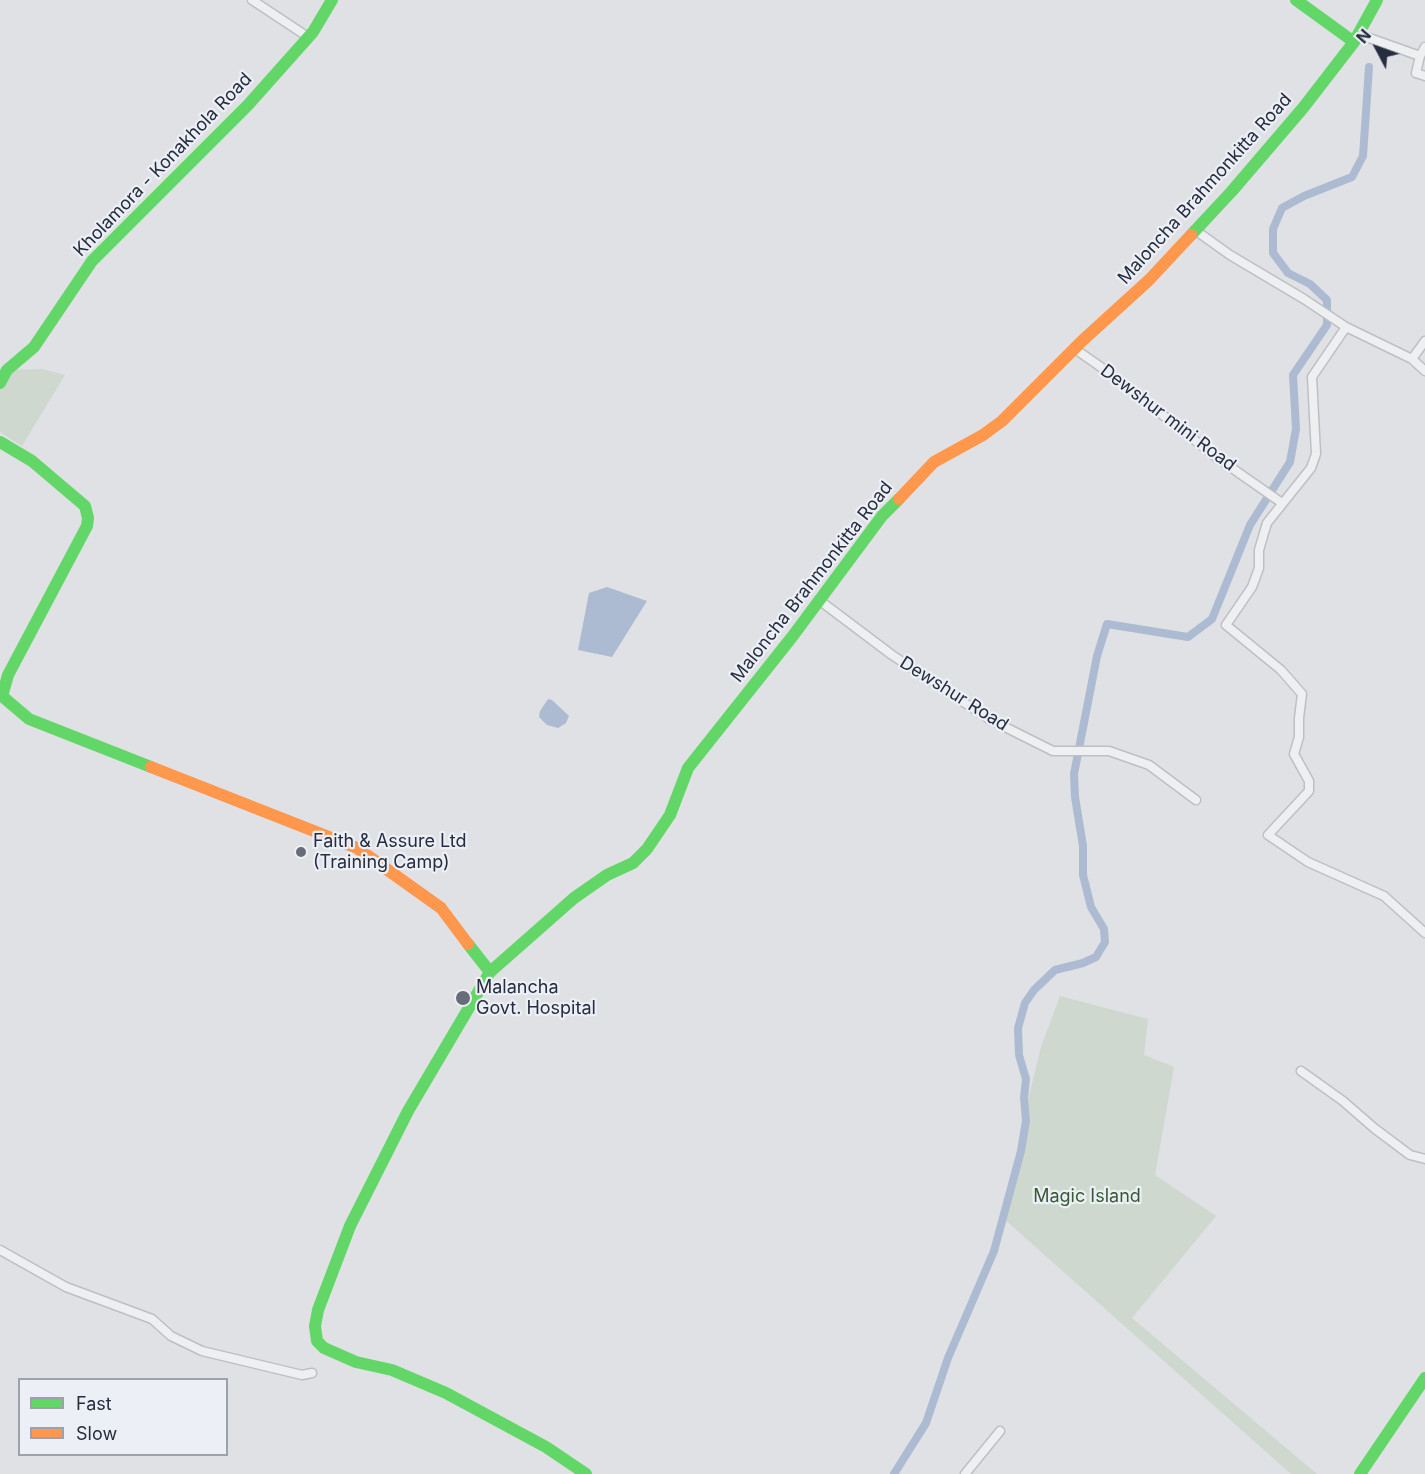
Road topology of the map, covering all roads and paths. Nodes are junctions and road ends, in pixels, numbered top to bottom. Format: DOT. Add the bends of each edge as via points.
graph roads {
  1 [pos="252,0"];
  2 [pos="332,0"];
  3 [pos="1296,0"];
  4 [pos="1377,0"];
  5 [pos="308,37"];
  6 [pos="1356,38"];
  7 [pos="1425,47"];
  8 [pos="1420,56"];
  9 [pos="1425,76"];
  10 [pos="1195,230"];
  11 [pos="1346,327"];
  12 [pos="1425,341"];
  13 [pos="1075,349"];
  14 [pos="1412,359"];
  15 [pos="1425,371"];
  16 [pos="0,383"];
  17 [pos="0,442"];
  18 [pos="1282,503"];
  19 [pos="819,600"];
  20 [pos="1,696"];
  21 [pos="1196,800"];
  22 [pos="1425,933"];
  23 [pos="489,972"];
  24 [pos="1302,1071"];
  25 [pos="1425,1159"];
  26 [pos="0,1250"];
  27 [pos="312,1373"];
  28 [pos="1425,1378"];
  29 [pos="1000,1431"];
  30 [pos="586,1474"];
  31 [pos="965,1474"];
  32 [pos="1360,1474"];
  1 -- 5 [label="street"];
  2 -- 5 [label="main road, Kholamora - Konakhola Road"];
  3 -- 6 [label="main road"];
  4 -- 6 [label="main road, Maloncha Brahmonkitta Road"];
  5 -- 16 [label="main road, Kholamora - Konakhola Road" via="248,105 92,261 34,347 7,370"];
  6 -- 8 [label="street"];
  6 -- 10 [label="main road, Maloncha Brahmonkitta Road" via="1304,108"];
  7 -- 8 [label="street"];
  8 -- 9 [label="street" via="1416,73"];
  10 -- 11 [label="street"];
  10 -- 13 [label="main road, Maloncha Brahmonkitta Road" via="1149,280"];
  11 -- 14 [label="street"];
  11 -- 18 [label="street" via="1312,377 1316,454 1311,468"];
  12 -- 14 [label="street"];
  13 -- 18 [label="street, Dewshur mini Road"];
  13 -- 19 [label="main road, Maloncha Brahmonkitta Road" via="1002,421 934,462 882,516"];
  14 -- 15 [label="street"];
  17 -- 20 [label="main road" via="32,461 67,490 85,506 88,518"];
  18 -- 22 [label="street" via="1266,523 1252,587 1226,625 1281,670 1302,694 1294,754 1309,781 1309,791 1268,835 1308,862 1384,896"];
  19 -- 21 [label="street, Dewshur Road" via="892,655 989,719 1053,751 1109,751 1149,765"];
  19 -- 23 [label="main road, Maloncha Brahmonkitta Road" via="688,768 670,814 647,849 633,863 574,898"];
  20 -- 23 [label="main road" via="29,719 357,848 441,908"];
  23 -- 30 [label="main road, Maloncha Brahmonkitta Road" via="408,1111 350,1226 318,1310 316,1337 324,1348 356,1362 392,1370 446,1393 546,1447"];
  24 -- 25 [label="street" via="1410,1155"];
  26 -- 27 [label="street" via="66,1287 152,1319 171,1336 202,1351 302,1375"];
  28 -- 32 [label="main road"];
  29 -- 31 [label="street"];
}
